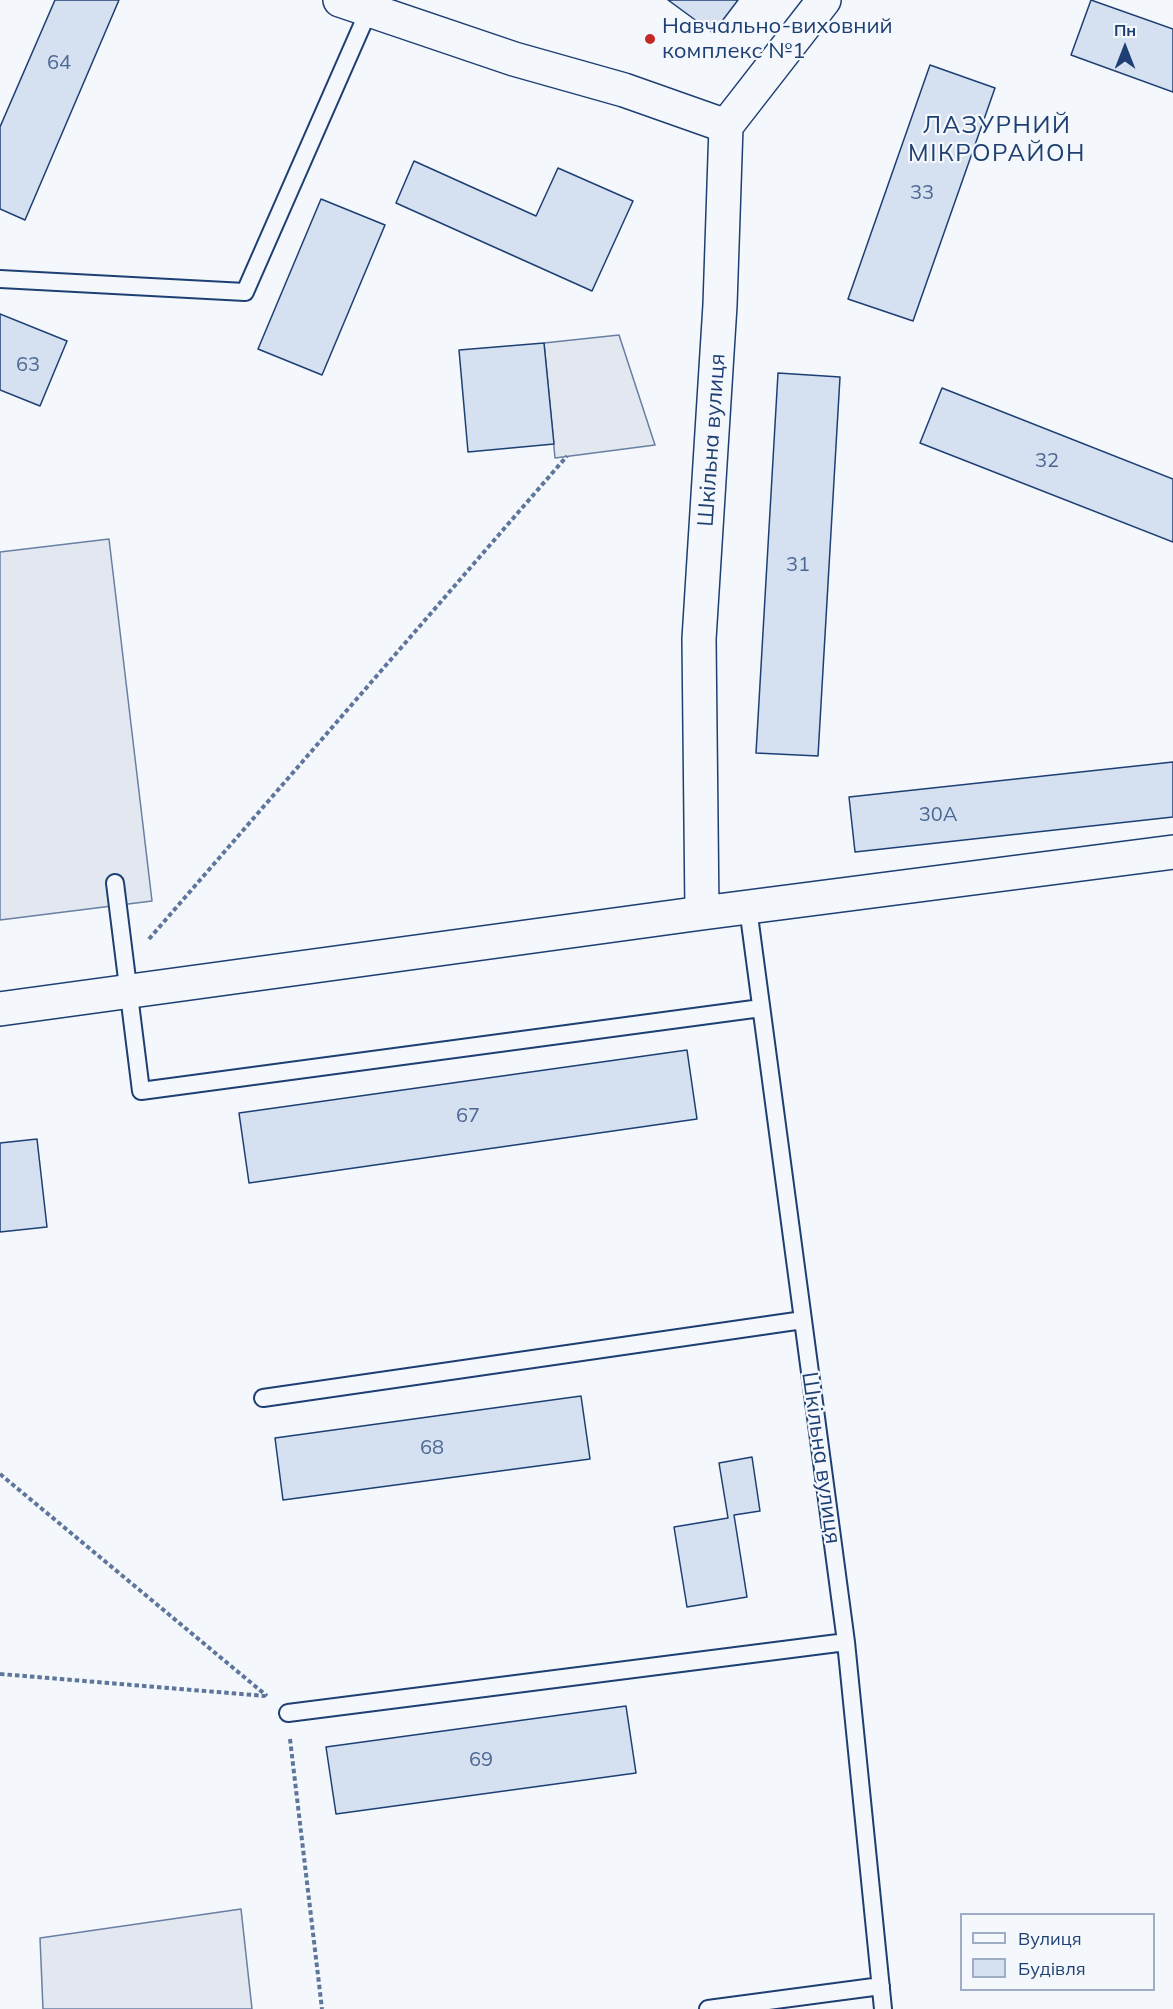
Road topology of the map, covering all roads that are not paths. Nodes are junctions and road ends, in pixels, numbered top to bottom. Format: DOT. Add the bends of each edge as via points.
graph roads {
  1 [pos="824,0"];
  2 [pos="354,6"];
  3 [pos="726,126"];
  4 [pos="0,279"];
  5 [pos="1173,852"];
  6 [pos="114,883"];
  7 [pos="748,908"];
  8 [pos="702,913"];
  9 [pos="128,978"];
  10 [pos="761,1008"];
  11 [pos="0,1009"];
  12 [pos="803,1320"];
  13 [pos="262,1398"];
  14 [pos="846,1642"];
  15 [pos="288,1713"];
  16 [pos="881,1986"];
  17 [pos="708,2009"];
  18 [pos="883,2009"];
  1 -- 3 [label="street"];
  2 -- 3 [label="street"];
  2 -- 4 [label="lane" via="245,292"];
  3 -- 8 [label="street, Шкільна вулиця" via="720,304 699,639"];
  5 -- 7 [label="street"];
  6 -- 9 [label="lane"];
  7 -- 8 [label="street"];
  7 -- 10 [label="lane, Шкільна вулиця"];
  8 -- 9 [label="street"];
  9 -- 10 [label="lane" via="141,1092"];
  9 -- 11 [label="street"];
  10 -- 12 [label="lane, Шкільна вулиця"];
  12 -- 13 [label="lane"];
  12 -- 14 [label="lane, Шкільна вулиця"];
  14 -- 15 [label="lane"];
  14 -- 16 [label="lane, Шкільна вулиця"];
  16 -- 17 [label="lane"];
  16 -- 18 [label="lane, Шкільна вулиця"];
}
